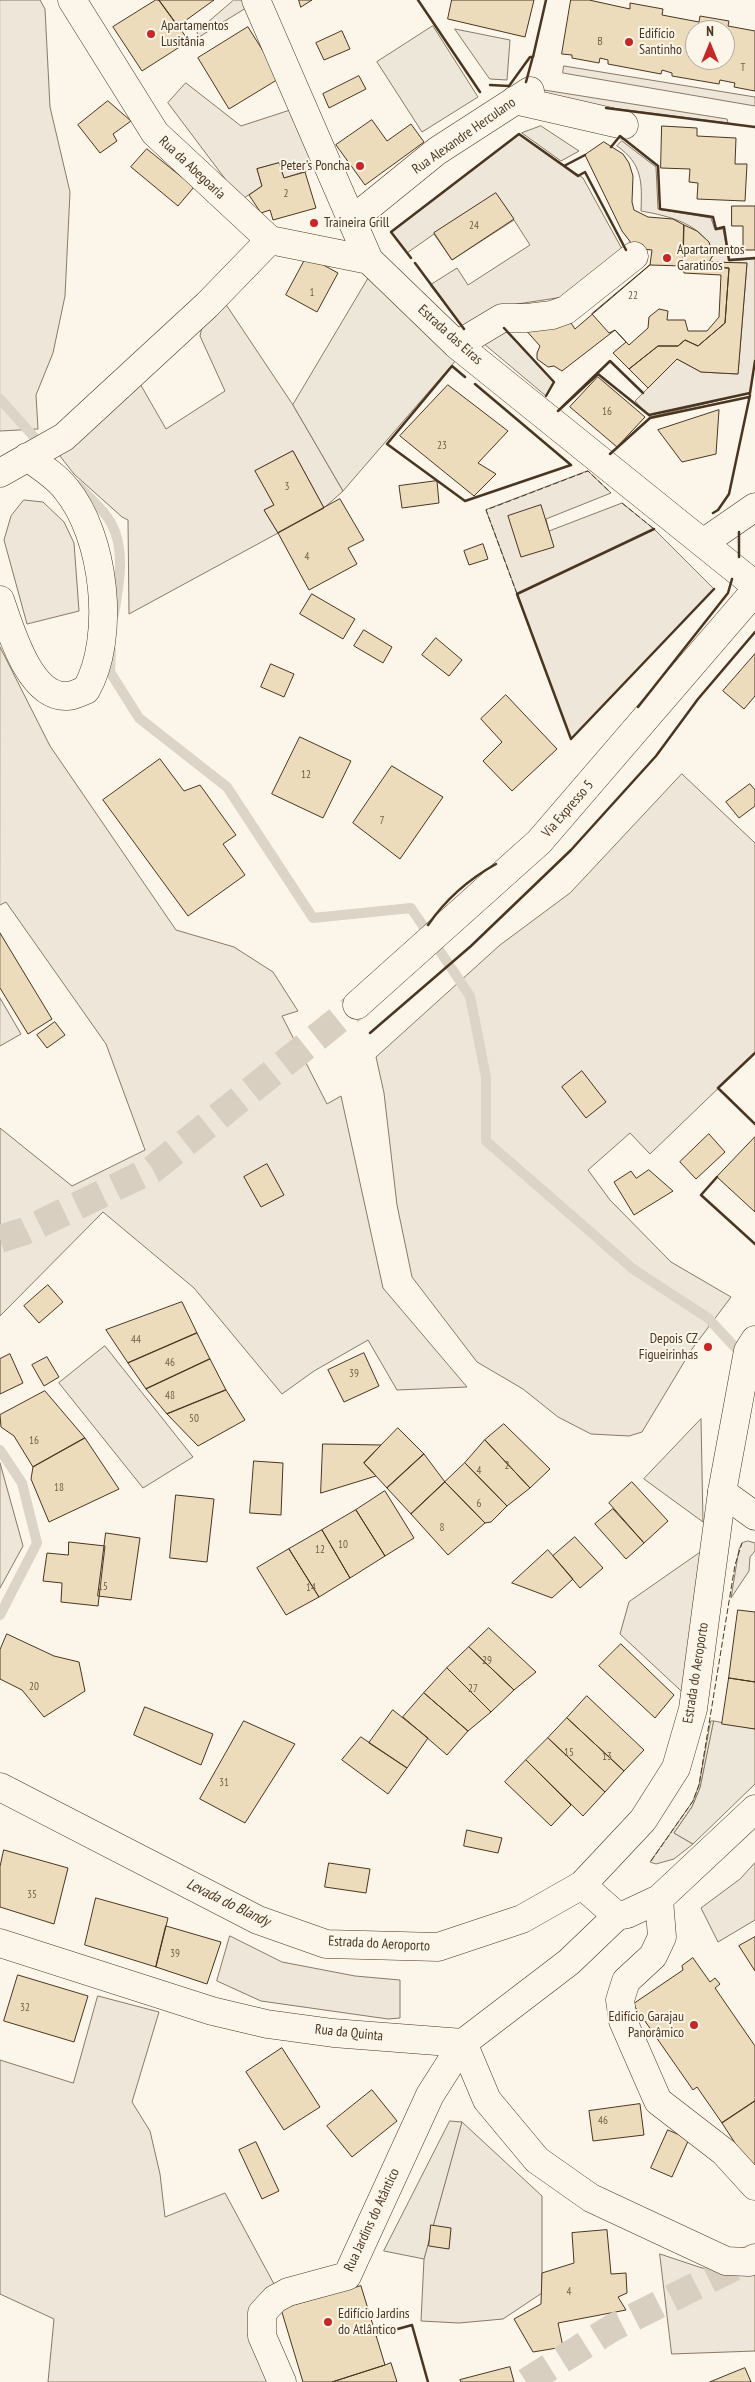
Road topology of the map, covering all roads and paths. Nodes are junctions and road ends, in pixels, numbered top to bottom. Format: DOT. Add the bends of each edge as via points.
graph roads {
  1 [pos="72,0"];
  2 [pos="256,0"];
  3 [pos="624,126"];
  4 [pos="352,220"];
  5 [pos="270,240"];
  6 [pos="634,256"];
  7 [pos="369,260"];
  8 [pos="457,344"];
  9 [pos="28,457"];
  10 [pos="0,473"];
  11 [pos="755,507"];
  12 [pos="703,543"];
  13 [pos="755,584"];
  14 [pos="755,591"];
  15 [pos="0,600"];
  16 [pos="357,1005"];
  17 [pos="755,1340"];
  18 [pos="722,1492"];
  19 [pos="755,1516"];
  20 [pos="0,1787"];
  21 [pos="755,1809"];
  22 [pos="582,1885"];
  23 [pos="659,1899"];
  24 [pos="617,1916"];
  25 [pos="0,1943"];
  26 [pos="463,2043"];
  27 [pos="755,2186"];
  28 [pos="755,2258"];
  29 [pos="282,2382"];
  1 -- 5 [label="street, Rua da Abegoaria" via="155,133"];
  2 -- 4 [label="street, Estrada das Eiras"];
  3 -- 4 [label="street, Rua Alexandre Herculano" via="522,96 437,151"];
  4 -- 7 [label="street, Estrada das Eiras"];
  5 -- 7 [label="street"];
  5 -- 9 [label="street" via="207,305 64,437"];
  6 -- 8 [label="street" via="566,310 552,315 502,318"];
  7 -- 8 [label="street, Estrada das Eiras"];
  8 -- 12 [label="street, Estrada das Eiras"];
  9 -- 10 [label="street"];
  9 -- 15 [label="street" via="66,489 93,540 102,585 102,624 100,652 94,676 86,690 66,696 46,690 30,673"];
  11 -- 12 [label="street"];
  12 -- 13 [label="street, Estrada das Eiras"];
  14 -- 16 [label="street, Via Expresso 5" via="539,842"];
  17 -- 18 [label="street, Estrada do Aeroporto" via="748,1351"];
  18 -- 19 [label="street"];
  18 -- 22 [label="street, Estrada do Aeroporto" via="692,1709 676,1768 643,1820"];
  20 -- 22 [label="street, Estrada do Aeroporto" via="258,1920 326,1944 438,1947 522,1919"];
  21 -- 23 [label="street"];
  22 -- 24 [label="street"];
  23 -- 24 [label="street"];
  23 -- 27 [label="street" via="662,1937 653,1956 626,1981 620,2000 623,2020 658,2101 724,2152"];
  24 -- 26 [label="street" via="569,1962"];
  25 -- 26 [label="street, Rua da Quinta" via="212,2011 267,2024 333,2033"];
  26 -- 28 [label="street" via="487,2100 537,2160 591,2198 726,2261 749,2262"];
  26 -- 29 [label="street, Rua Jardins do Atântico" via="430,2096 347,2276 288,2292 275,2299 262,2313 262,2336"];
}
